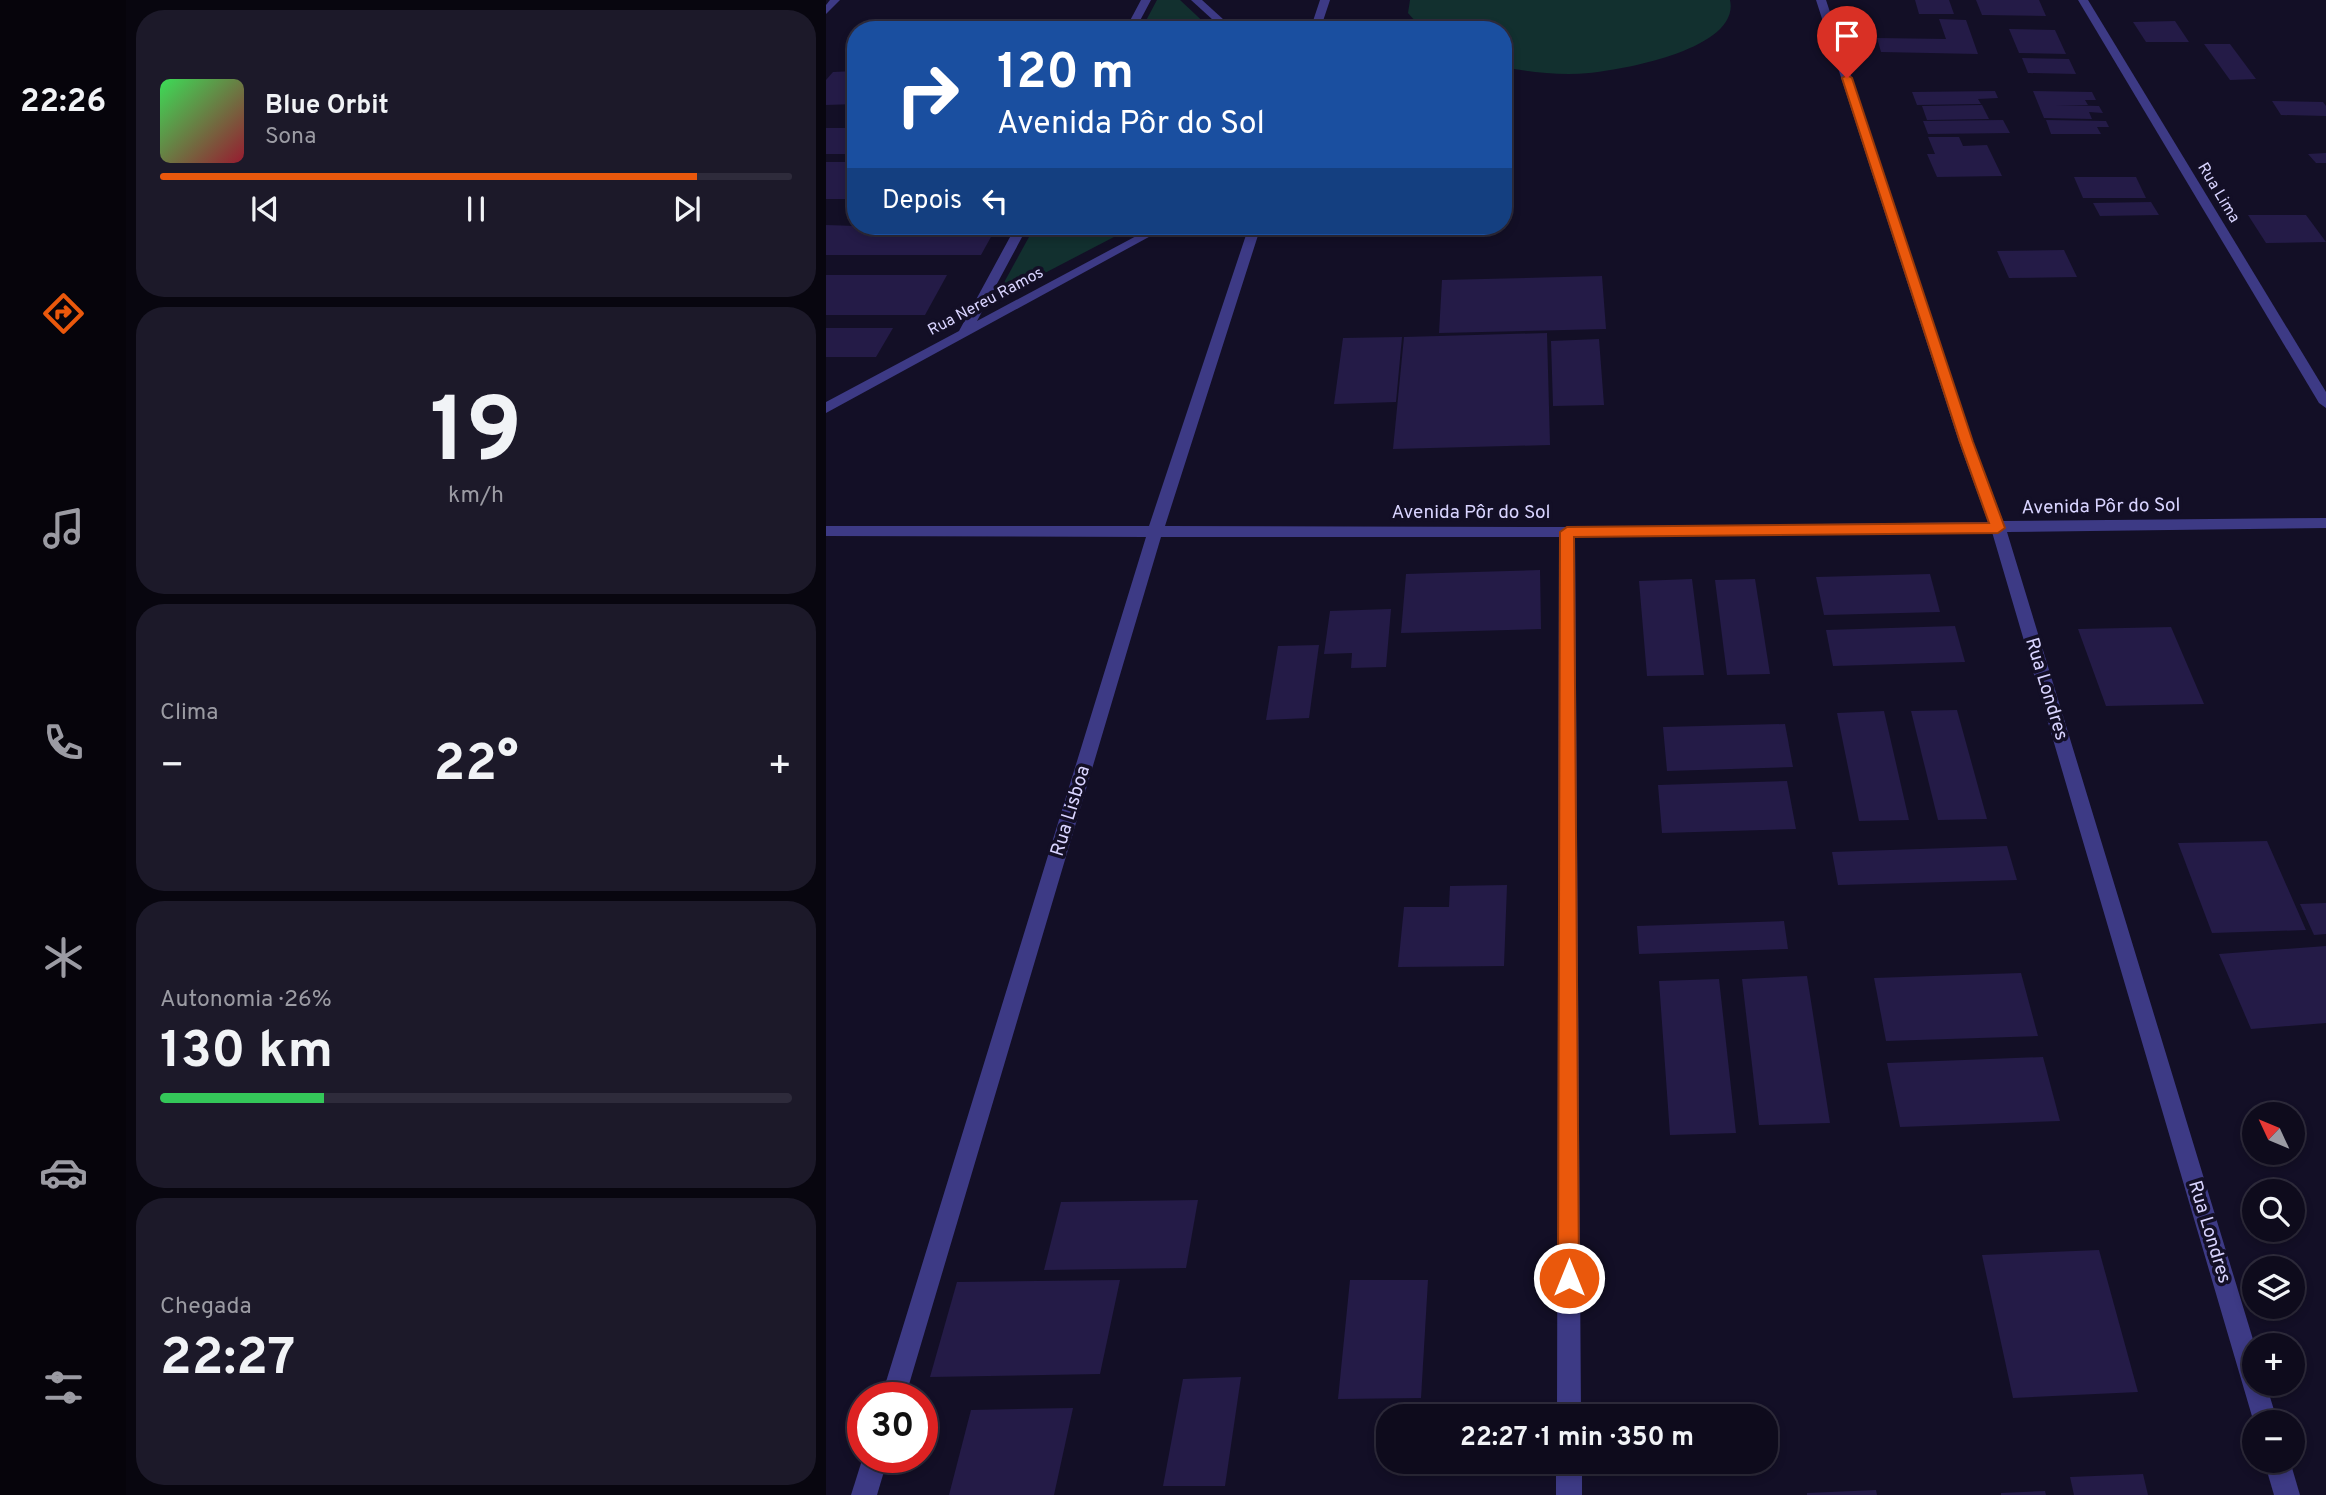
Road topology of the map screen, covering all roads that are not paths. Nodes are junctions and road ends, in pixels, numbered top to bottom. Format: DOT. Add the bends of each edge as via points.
graph roads {
  1 [pos="835,0"];
  2 [pos="1146,0"];
  3 [pos="1196,0"];
  4 [pos="1325,0"];
  5 [pos="1821,0"];
  6 [pos="2083,0"];
  7 [pos="826,11"];
  8 [pos="1135,21"];
  9 [pos="1220,21"];
  10 [pos="1318,21"];
  11 [pos="1017,235"];
  12 [pos="1146,235"];
  13 [pos="1252,235"];
  14 [pos="963,334"];
  15 [pos="2326,403"];
  16 [pos="826,408"];
  17 [pos="2326,523"];
  18 [pos="1998,528"];
  19 [pos="826,531"];
  20 [pos="1155,532"];
  21 [pos="1567,532"];
  22 [pos="2242,1344"];
  23 [pos="898,1382"];
  24 [pos="1569,1404"];
  25 [pos="871,1473"];
  26 [pos="2281,1473"];
  27 [pos="1569,1474"];
  28 [pos="864,1495"];
  29 [pos="1569,1495"];
  30 [pos="2287,1495"];
  1 -- 7 [label="street"];
  2 -- 8 [label="street"];
  3 -- 9 [label="street"];
  4 -- 10 [label="street"];
  5 -- 18 [label="street, Rua Londres"];
  6 -- 15 [label="street, Rua Lima"];
  11 -- 14 [label="street"];
  12 -- 14 [label="street, Rua Nereu Ramos"];
  13 -- 20 [label="street, Rua Lisboa"];
  14 -- 16 [label="street, Rua Nereu Ramos"];
  17 -- 18 [label="street, Avenida Pôr do Sol"];
  18 -- 21 [label="street, Avenida Pôr do Sol"];
  18 -- 22 [label="street, Rua Londres"];
  19 -- 20 [label="street, Avenida Pôr do Sol"];
  20 -- 21 [label="street, Avenida Pôr do Sol"];
  20 -- 23 [label="street, Rua Lisboa"];
  21 -- 24 [label="street"];
  25 -- 28 [label="street"];
  26 -- 30 [label="street"];
  27 -- 29 [label="street"];
}
